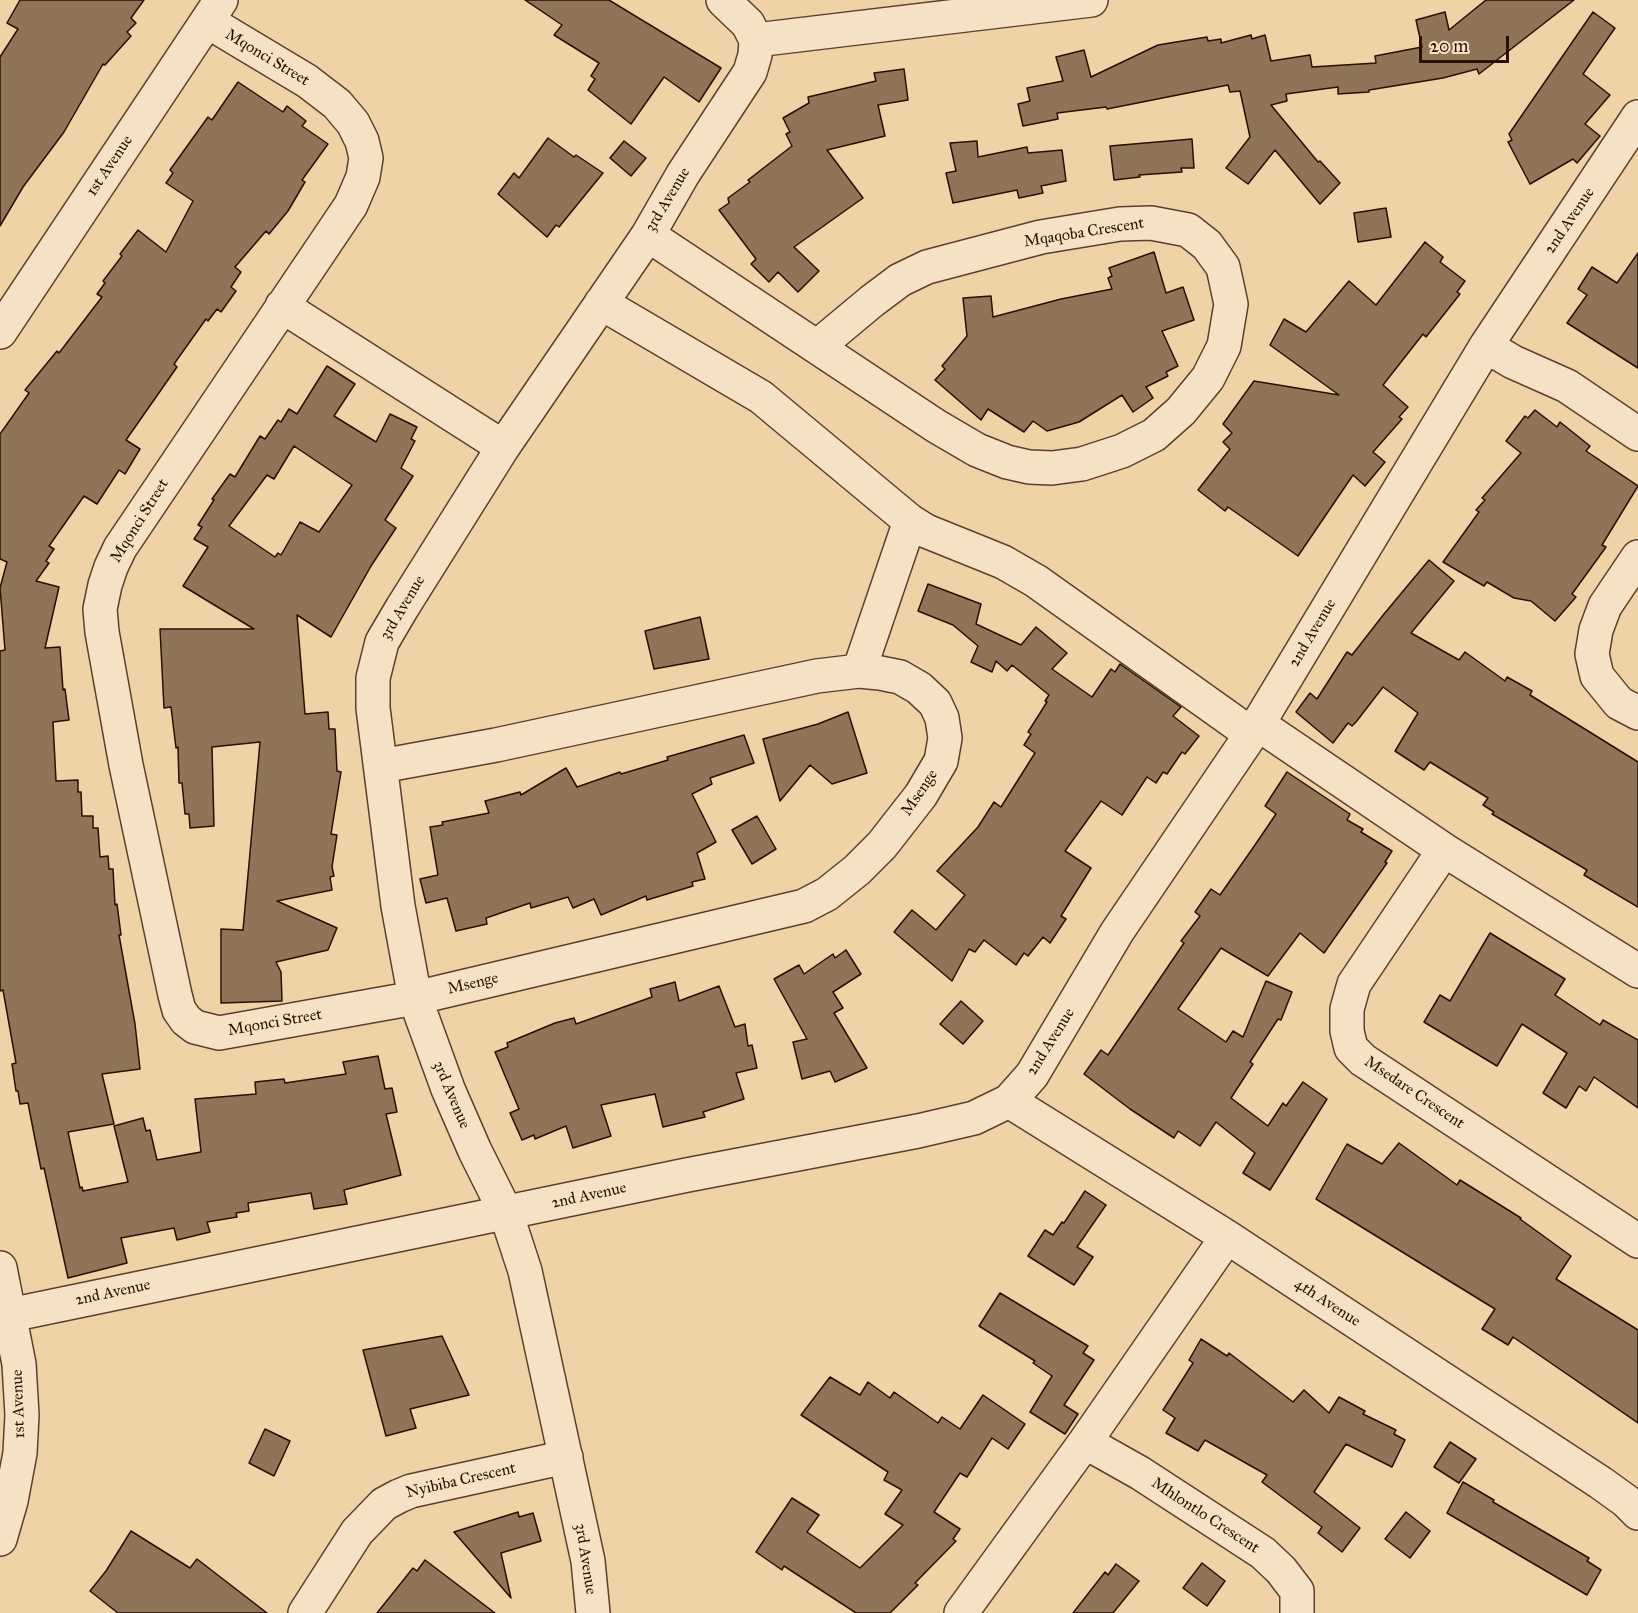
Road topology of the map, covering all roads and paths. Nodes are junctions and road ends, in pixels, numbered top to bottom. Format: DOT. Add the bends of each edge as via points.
graph roads {
  1 [pos="723,0"];
  2 [pos="1092,0"];
  3 [pos="214,11"];
  4 [pos="756,40"];
  5 [pos="1638,117"];
  6 [pos="648,235"];
  7 [pos="601,303"];
  8 [pos="282,306"];
  9 [pos="0,332"];
  10 [pos="818,346"];
  11 [pos="1486,346"];
  12 [pos="1638,434"];
  13 [pos="503,447"];
  14 [pos="910,521"];
  15 [pos="1638,557"];
  16 [pos="859,671"];
  17 [pos="1638,713"];
  18 [pos="1255,729"];
  19 [pos="381,766"];
  20 [pos="1444,850"];
  21 [pos="1638,971"];
  22 [pos="415,998"];
  23 [pos="1010,1101"];
  24 [pos="506,1213"];
  25 [pos="1227,1237"];
  26 [pos="1638,1241"];
  27 [pos="0,1268"];
  28 [pos="10,1315"];
  29 [pos="1085,1442"];
  30 [pos="566,1457"];
  31 [pos="1638,1513"];
  32 [pos="0,1539"];
  33 [pos="305,1613"];
  34 [pos="593,1613"];
  35 [pos="961,1613"];
  36 [pos="1297,1613"];
  1 -- 4 [label="street" via="748,24"];
  2 -- 4 [label="street"];
  3 -- 8 [label="street, Mqonci Street" via="337,104 362,141 366,159 363,177 351,206"];
  3 -- 9 [label="street, 1st Avenue"];
  4 -- 6 [label="street, 3rd Avenue" via="750,72"];
  5 -- 11 [label="street, 2nd Avenue"];
  6 -- 7 [label="street, 3rd Avenue"];
  6 -- 10 [label="street, Mqaqoba Crescent"];
  7 -- 13 [label="street, 3rd Avenue"];
  7 -- 14 [label="street" via="761,397"];
  8 -- 13 [label="street"];
  8 -- 22 [label="street, Mqonci Street" via="111,567 100,609 126,765 174,995 186,1020 195,1027 219,1033"];
  10 -- 10 [label="street, Mqaqoba Crescent" via="900,280 927,267 1041,237 1120,224 1151,222 1188,230 1207,245 1223,267 1231,304 1224,346 1208,378 1181,411 1154,435 1122,451 1082,464 1052,468 1008,462 977,450"];
  11 -- 12 [label="street" via="1567,386"];
  11 -- 18 [label="street, 2nd Avenue"];
  13 -- 19 [label="street, 3rd Avenue" via="382,642 373,678"];
  14 -- 16 [label="street"];
  14 -- 18 [label="street" via="1036,581"];
  15 -- 17 [label="street" via="1605,606 1592,654 1597,676 1619,703"];
  16 -- 19 [label="street, Msenge" via="817,676"];
  16 -- 22 [label="street, Msenge" via="900,677 919,688 935,703 945,738 941,761 921,795 882,845 827,894 804,906 766,916"];
  18 -- 20 [label="street"];
  18 -- 23 [label="street, 2nd Avenue" via="1117,932 1032,1075"];
  19 -- 22 [label="street, 3rd Avenue" via="398,906"];
  20 -- 21 [label="street"];
  20 -- 26 [label="street, Msedare Crescent" via="1354,984 1347,1009 1351,1048 1363,1060"];
  22 -- 24 [label="street, 3rd Avenue" via="448,1089"];
  23 -- 24 [label="street, 2nd Avenue" via="974,1118 918,1131"];
  23 -- 25 [label="street, 4th Avenue"];
  24 -- 28 [label="street, 2nd Avenue"];
  24 -- 30 [label="street, 3rd Avenue" via="525,1271"];
  25 -- 29 [label="street"];
  25 -- 31 [label="street, 4th Avenue" via="1601,1483"];
  27 -- 28 [label="street, 1st Avenue"];
  28 -- 32 [label="street, 1st Avenue" via="19,1364 22,1415 20,1453"];
  29 -- 35 [label="street"];
  29 -- 36 [label="street, Mhlontlo Crescent" via="1263,1553 1298,1591"];
  30 -- 33 [label="street, Nyibiba Crescent" via="411,1491 384,1504 357,1532"];
  30 -- 34 [label="street, 3rd Avenue" via="588,1561"];
}
